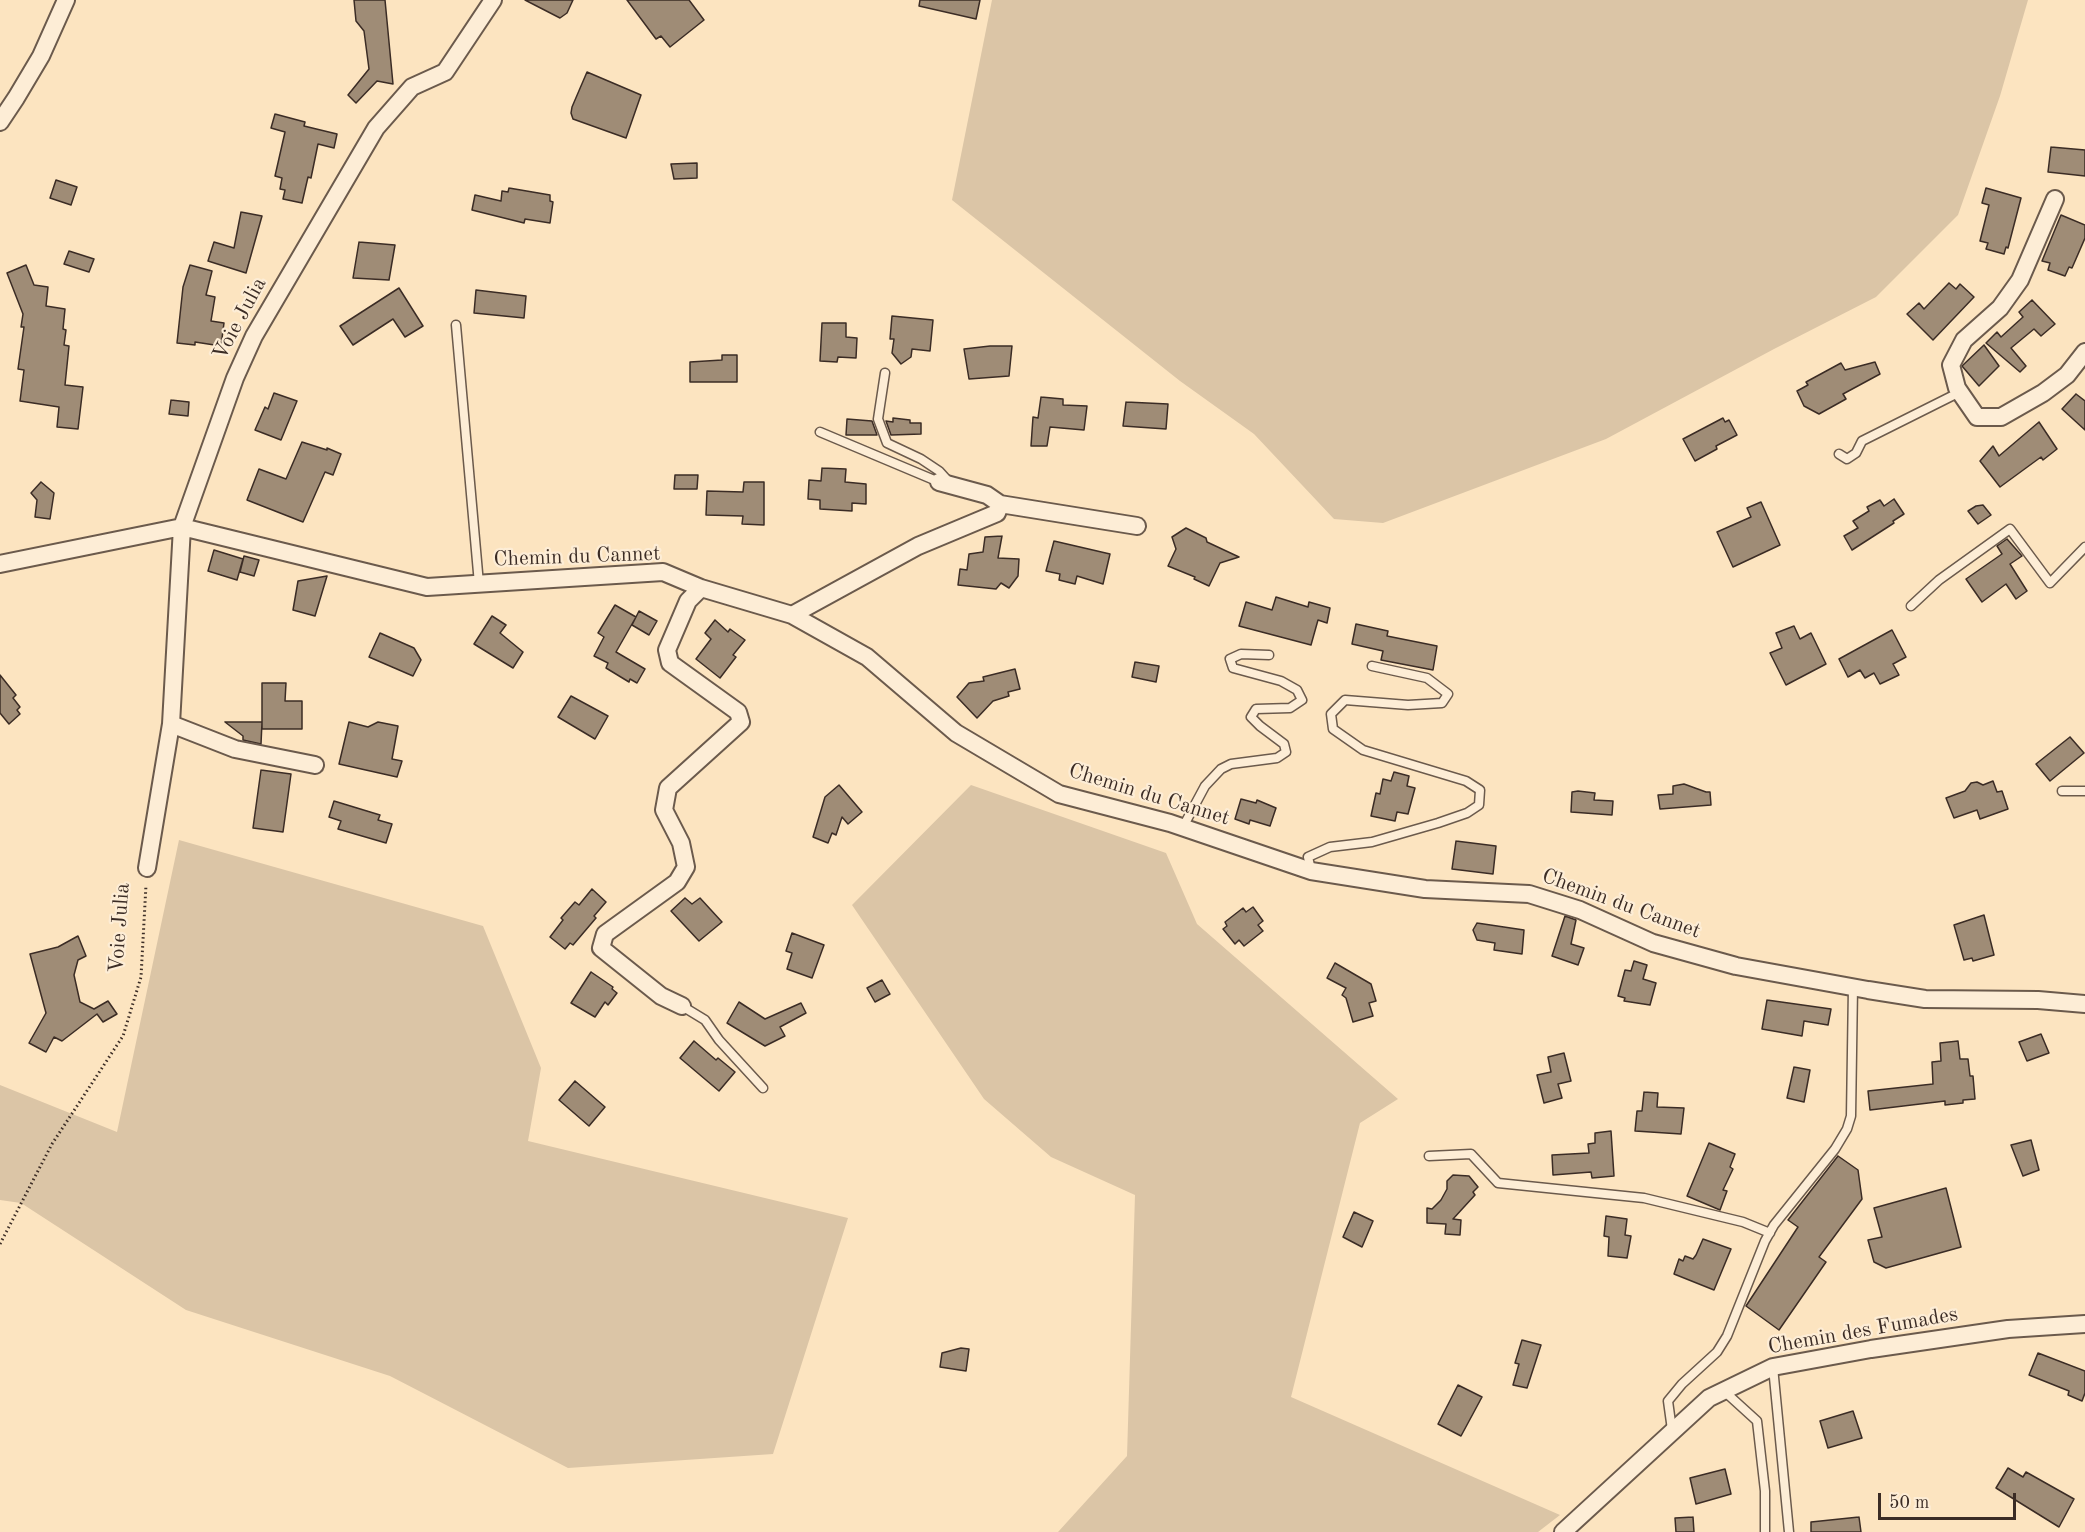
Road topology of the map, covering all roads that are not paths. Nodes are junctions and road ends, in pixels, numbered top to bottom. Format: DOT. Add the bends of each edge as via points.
graph roads {
  1 [pos="66,0"];
  2 [pos="493,0"];
  3 [pos="0,122"];
  4 [pos="2055,199"];
  5 [pos="456,325"];
  6 [pos="2085,352"];
  7 [pos="885,373"];
  8 [pos="1960,392"];
  9 [pos="820,432"];
  10 [pos="1839,454"];
  11 [pos="946,484"];
  12 [pos="1000,504"];
  13 [pos="1137,526"];
  14 [pos="182,527"];
  15 [pos="2085,547"];
  16 [pos="0,564"];
  17 [pos="479,584"];
  18 [pos="701,588"];
  19 [pos="1911,606"];
  20 [pos="792,615"];
  21 [pos="1269,655"];
  22 [pos="1372,666"];
  23 [pos="171,724"];
  24 [pos="315,765"];
  25 [pos="2062,791"];
  26 [pos="2085,791"];
  27 [pos="1183,827"];
  28 [pos="147,868"];
  29 [pos="1311,871"];
  30 [pos="1853,987"];
  31 [pos="2085,1004"];
  32 [pos="682,1006"];
  33 [pos="763,1088"];
  34 [pos="1429,1156"];
  35 [pos="1770,1233"];
  36 [pos="2085,1324"];
  37 [pos="1773,1367"];
  38 [pos="1724,1391"];
  39 [pos="1672,1431"];
  40 [pos="1563,1532"];
  41 [pos="1765,1532"];
  42 [pos="1789,1532"];
  1 -- 3 [label="street" via="41,56"];
  2 -- 14 [label="street, Voie Julia" via="445,72 412,87 376,128 254,336"];
  4 -- 8 [label="street" via="2020,280 2000,308 1964,340 1951,365"];
  5 -- 17 [label="lane"];
  6 -- 8 [label="street" via="2067,375 2001,417 1977,417"];
  7 -- 11 [label="lane" via="878,419 886,443 939,471"];
  8 -- 10 [label="lane" via="1862,441 1856,453 1847,459"];
  9 -- 11 [label="lane"];
  11 -- 12 [label="street" via="987,495"];
  12 -- 13 [label="street"];
  12 -- 20 [label="street" via="997,513 918,546"];
  14 -- 16 [label="street, Chemin du Cannet"];
  14 -- 17 [label="street, Chemin du Cannet" via="427,587"];
  14 -- 23 [label="street, Voie Julia"];
  15 -- 19 [label="lane" via="2050,583 2010,529 1939,580"];
  17 -- 18 [label="street, Chemin du Cannet" via="663,572"];
  18 -- 20 [label="street, Chemin du Cannet"];
  18 -- 32 [label="street" via="688,601 667,650 670,663 738,712 741,722 668,788 664,810 681,843 686,867 677,882 605,934 601,948 661,996"];
  20 -- 27 [label="street, Chemin du Cannet" via="867,657 956,733 1059,794"];
  21 -- 27 [label="lane" via="1241,654 1230,659 1233,668 1281,681 1297,690 1302,700 1290,708 1256,710 1251,717 1284,744 1287,752 1277,758 1221,769 1205,786"];
  22 -- 29 [label="lane" via="1427,678 1448,694 1442,703 1408,705 1345,700 1330,714 1333,729 1364,750 1466,781 1480,790 1479,805 1467,813 1372,842 1330,846 1308,857"];
  23 -- 24 [label="street" via="235,749"];
  23 -- 28 [label="street, Voie Julia"];
  25 -- 26 [label="lane"];
  27 -- 29 [label="street, Chemin du Cannet"];
  29 -- 30 [label="street, Chemin du Cannet" via="1425,889 1529,894 1580,909 1653,943 1736,966"];
  30 -- 31 [label="street, Chemin du Cannet" via="1925,999"];
  30 -- 35 [label="lane" via="1851,1116 1847,1129"];
  32 -- 33 [label="lane" via="705,1020"];
  34 -- 35 [label="lane" via="1471,1154 1498,1183 1644,1198 1743,1222"];
  35 -- 39 [label="lane" via="1717,1352 1668,1401"];
  36 -- 37 [label="street, Chemin des Fumades" via="2008,1329"];
  37 -- 38 [label="street, Chemin des Fumades"];
  37 -- 42 [label="lane"];
  38 -- 39 [label="street, Chemin des Fumades" via="1709,1398"];
  38 -- 41 [label="lane" via="1756,1421 1765,1491"];
  39 -- 40 [label="street, Chemin des Fumades"];
}
